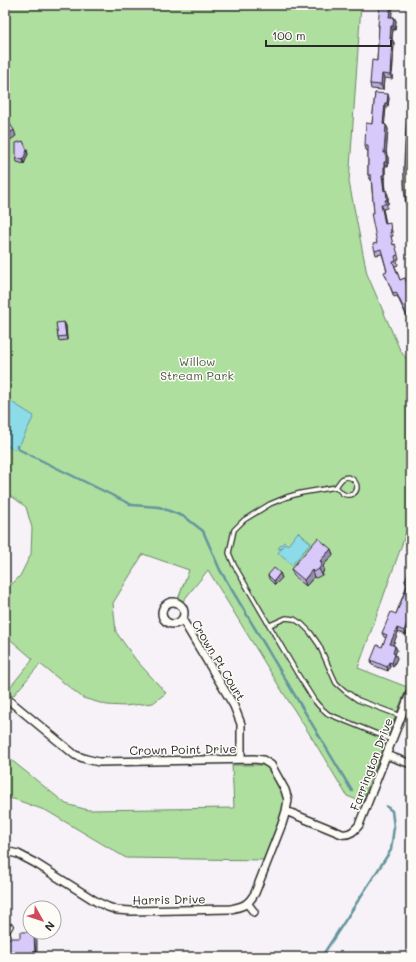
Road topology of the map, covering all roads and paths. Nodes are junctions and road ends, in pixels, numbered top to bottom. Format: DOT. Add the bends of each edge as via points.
graph roads {
  1 [pos="411,124"];
  2 [pos="411,208"];
  3 [pos="336,487"];
  4 [pos="182,619"];
  5 [pos="270,625"];
  6 [pos="411,691"];
  7 [pos="5,697"];
  8 [pos="401,716"];
  9 [pos="392,740"];
  10 [pos="386,755"];
  11 [pos="241,760"];
  12 [pos="411,764"];
  13 [pos="286,811"];
  14 [pos="5,851"];
  15 [pos="247,903"];
  16 [pos="254,912"];
  17 [pos="11,926"];
  18 [pos="5,936"];
  1 -- 2 [label="street" via="408,193"];
  3 -- 3 [label="lane" via="348,495 353,494 357,486 355,480 349,477 343,479"];
  3 -- 5 [label="lane" via="301,493 273,503 244,520 234,530 229,553"];
  4 -- 11 [label="street, Crown Pt Court" via="234,706 241,724"];
  5 -- 8 [label="lane" via="286,618 302,624 319,645 336,683 358,700"];
  5 -- 9 [label="lane" via="319,706 328,714"];
  6 -- 8 [label="street, Farrington Drive"];
  7 -- 11 [label="street, Crown Point Drive" via="75,755 86,759 99,762"];
  8 -- 9 [label="street, Farrington Drive"];
  9 -- 10 [label="street, Farrington Drive"];
  10 -- 12 [label="street"];
  10 -- 13 [label="street, Farrington Drive" via="359,825 350,833 342,834"];
  11 -- 13 [label="street, Crown Point Drive" via="263,760 271,765 285,790 288,800"];
  13 -- 15 [label="street" via="255,893"];
  14 -- 15 [label="street, Harris Drive" via="18,854 97,902 117,910 231,909"];
  15 -- 16 [label="street"];
  17 -- 18 [label="lane"];
}
